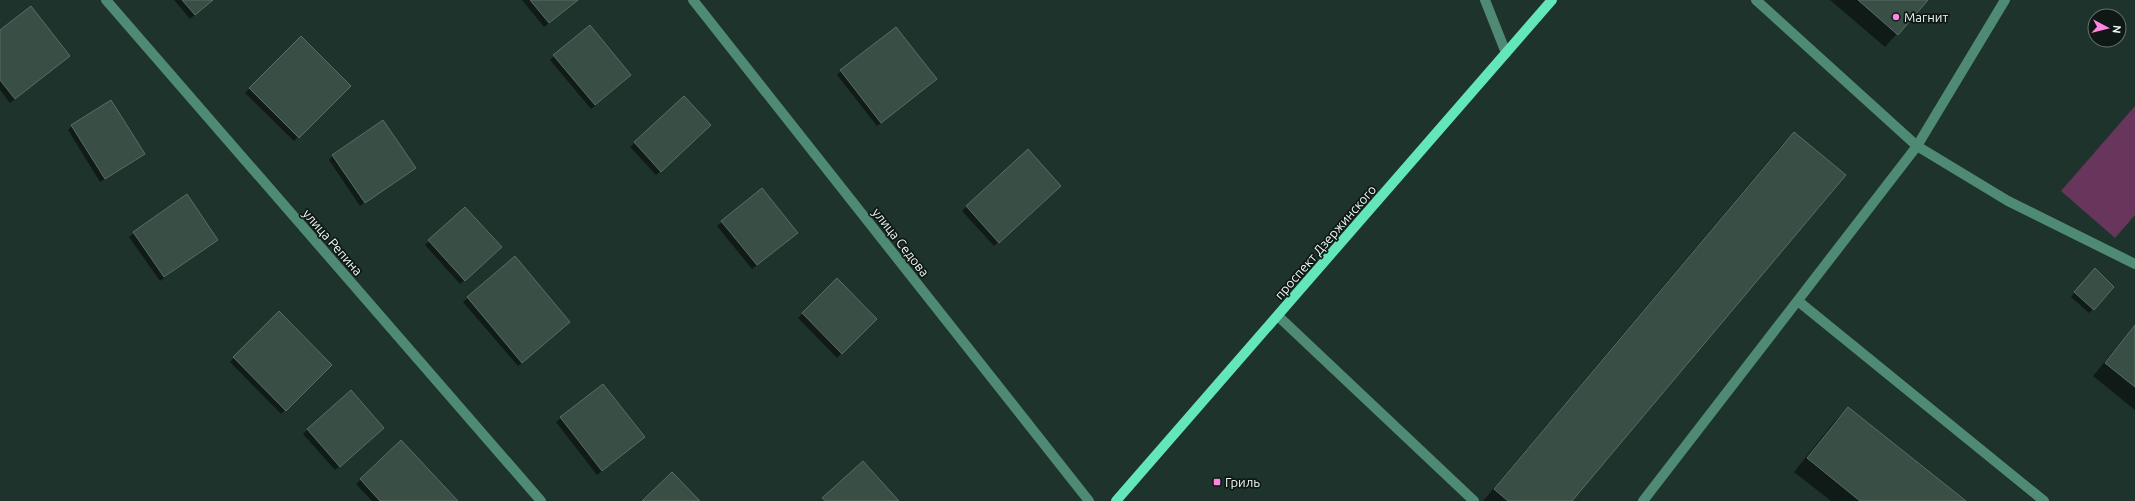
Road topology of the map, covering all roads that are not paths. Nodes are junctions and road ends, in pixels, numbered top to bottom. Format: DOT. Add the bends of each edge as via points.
graph roads {
  1 [pos="106,0"];
  2 [pos="693,0"];
  3 [pos="1485,0"];
  4 [pos="1552,0"];
  5 [pos="1756,0"];
  6 [pos="2005,0"];
  7 [pos="1506,53"];
  8 [pos="1916,146"];
  9 [pos="2135,264"];
  10 [pos="1798,300"];
  11 [pos="1278,316"];
  12 [pos="541,501"];
  13 [pos="1089,501"];
  14 [pos="1116,501"];
  15 [pos="1474,501"];
  16 [pos="1643,501"];
  17 [pos="2044,501"];
  1 -- 12 [label="street, улица Репина"];
  2 -- 13 [label="street, улица Седова"];
  3 -- 7 [label="street"];
  4 -- 7 [label="main road, проспект Дзержинского"];
  5 -- 8 [label="street"];
  6 -- 8 [label="street"];
  7 -- 11 [label="main road, проспект Дзержинского"];
  8 -- 9 [label="street" via="2008,201"];
  8 -- 10 [label="street"];
  10 -- 16 [label="street"];
  10 -- 17 [label="street"];
  11 -- 14 [label="main road, проспект Дзержинского"];
  11 -- 15 [label="street"];
}
